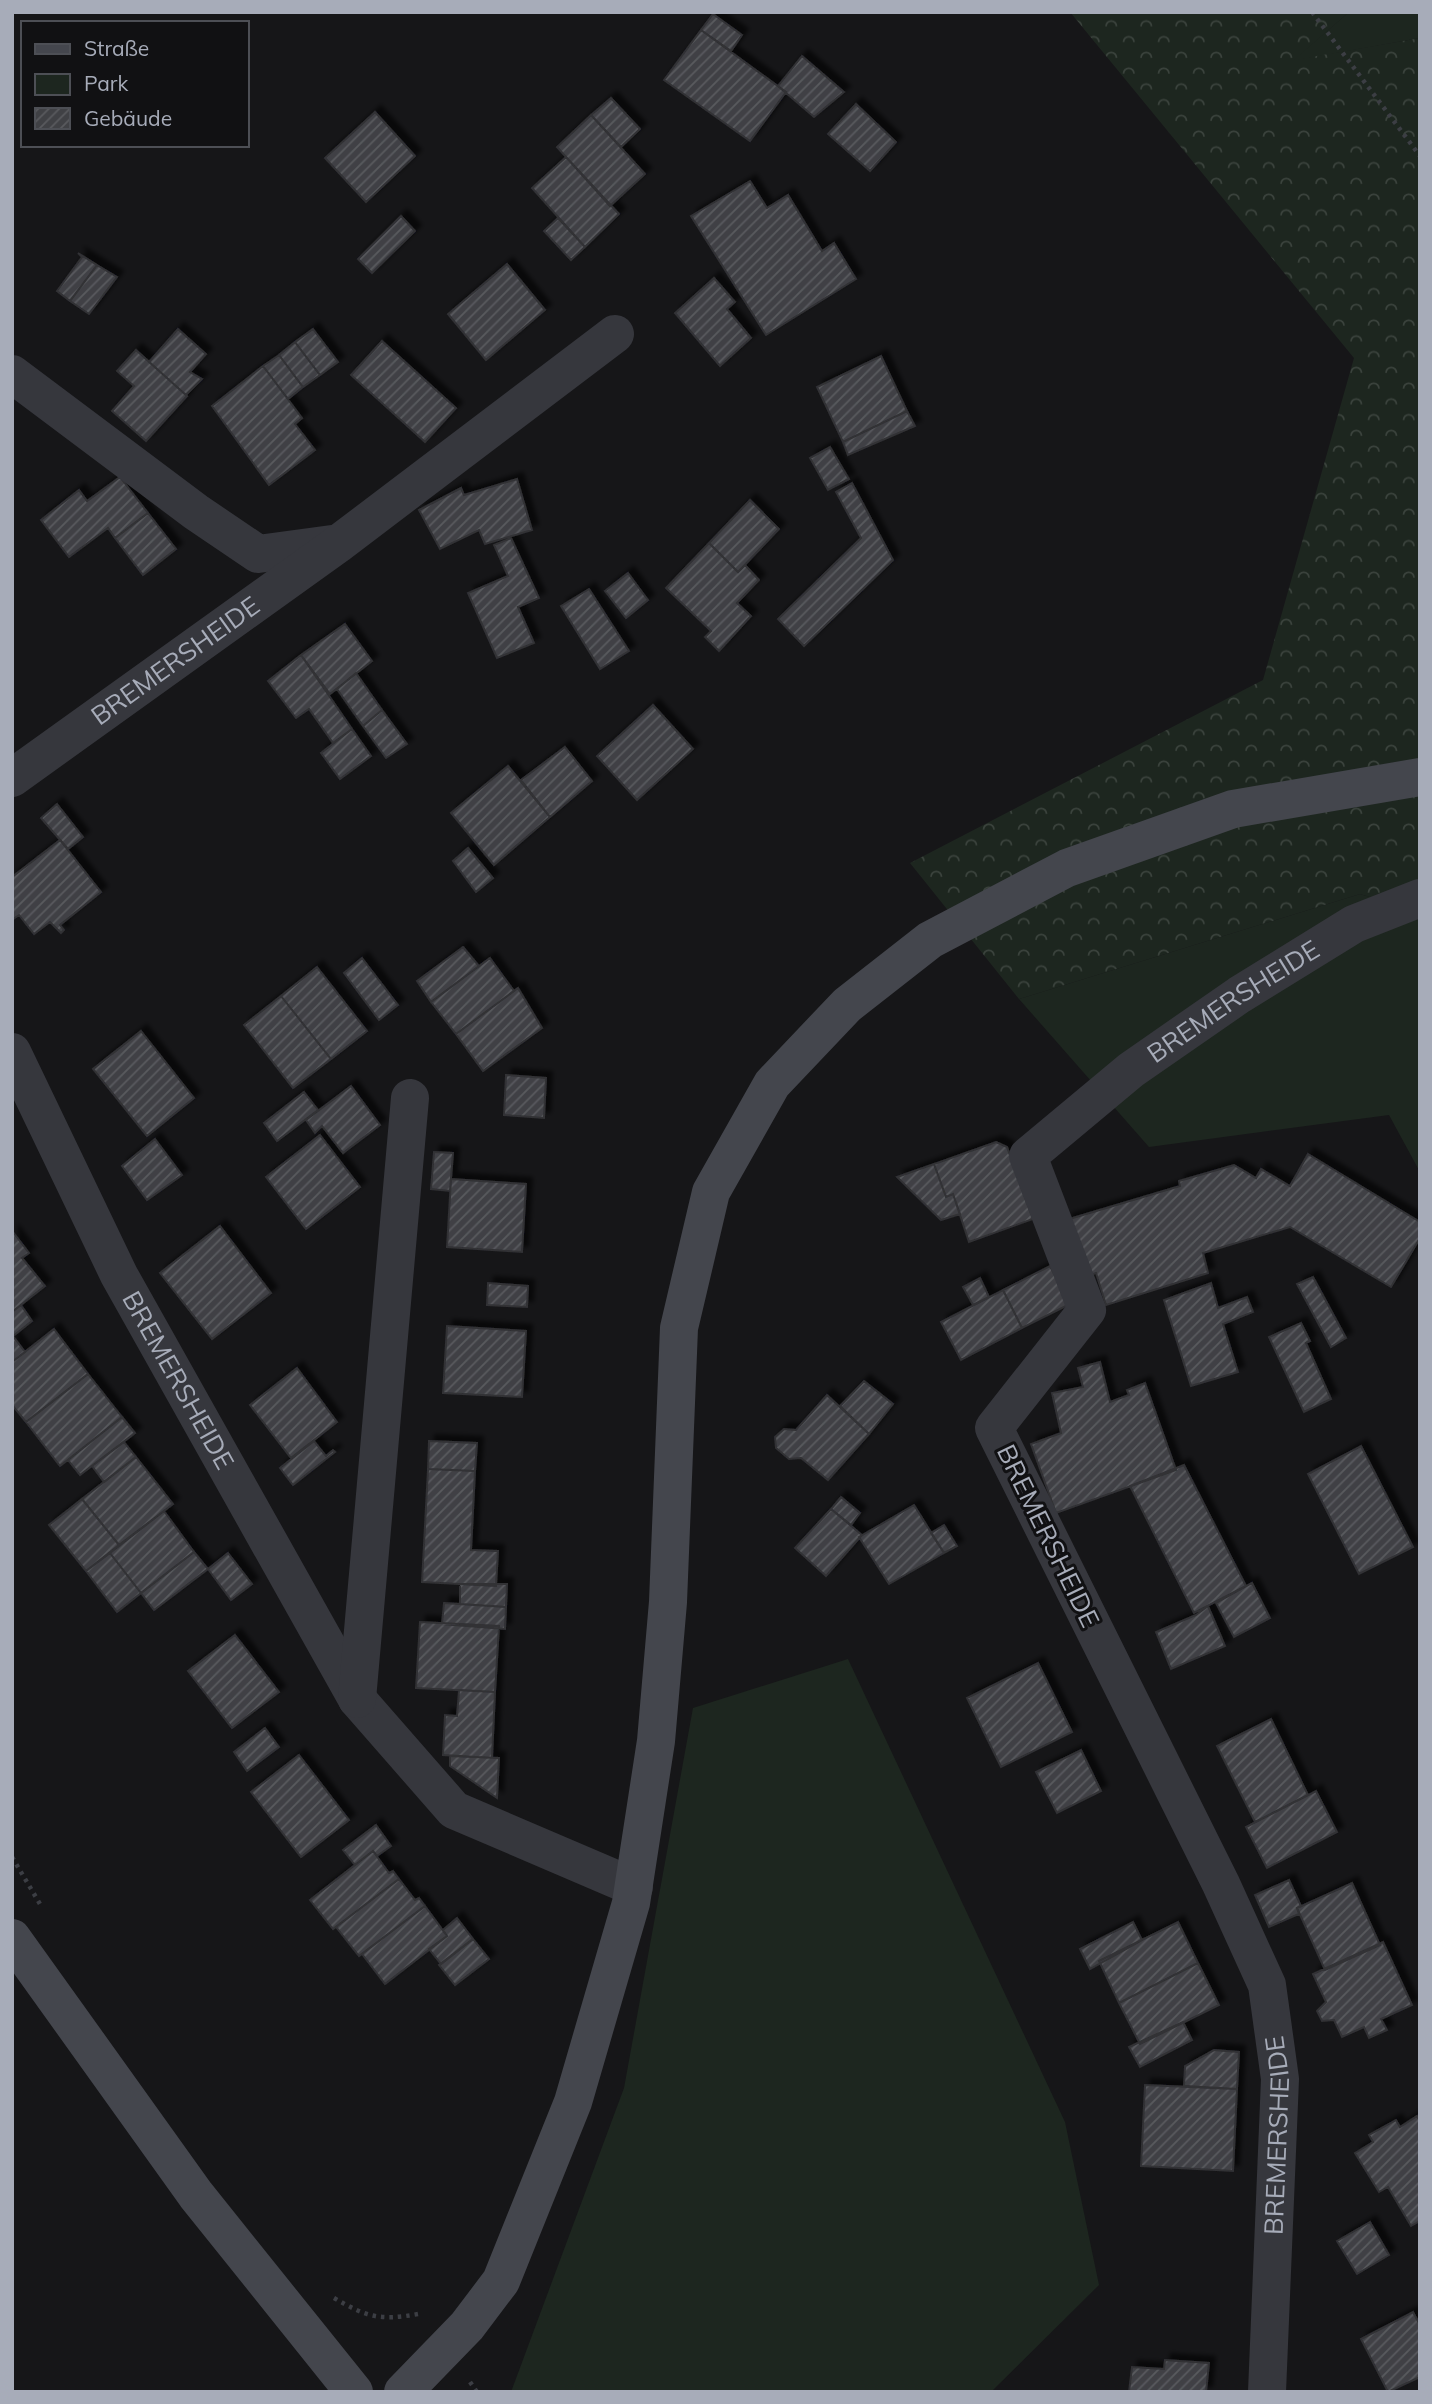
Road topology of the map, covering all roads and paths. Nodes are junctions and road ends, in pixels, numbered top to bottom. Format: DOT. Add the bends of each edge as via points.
graph roads {
  1 [pos="1312,12"];
  2 [pos="1420,156"];
  3 [pos="615,334"];
  4 [pos="12,374"];
  5 [pos="338,544"];
  6 [pos="1420,776"];
  7 [pos="12,778"];
  8 [pos="1420,898"];
  9 [pos="12,1052"];
  10 [pos="410,1098"];
  11 [pos="357,1699"];
  12 [pos="12,1857"];
  13 [pos="634,1887"];
  14 [pos="47,1916"];
  15 [pos="12,1938"];
  16 [pos="331,2296"];
  17 [pos="427,2307"];
  18 [pos="354,2392"];
  19 [pos="403,2392"];
  20 [pos="1267,2392"];
  1 -- 2 [label="path"];
  3 -- 5 [label="street, BREMERSHEIDE"];
  4 -- 5 [label="street, BREMERSHEIDE" via="258,554"];
  5 -- 7 [label="street, BREMERSHEIDE"];
  6 -- 13 [label="street" via="1233,809 1067,868 930,940 847,1005 772,1084 711,1192 679,1328 668,1602 656,1741"];
  8 -- 20 [label="street, BREMERSHEIDE" via="1354,924 1239,995 1131,1070 1028,1156 1087,1310 994,1428 1267,1984 1280,2079"];
  9 -- 11 [label="street, BREMERSHEIDE" via="119,1275"];
  10 -- 11 [label="street"];
  11 -- 13 [label="street, BREMERSHEIDE" via="454,1810"];
  12 -- 14 [label="path"];
  13 -- 19 [label="street" via="572,2102 501,2281 467,2326"];
  15 -- 18 [label="street" via="196,2195"];
  16 -- 17 [label="path" via="362,2315 387,2320 418,2314"];
}
